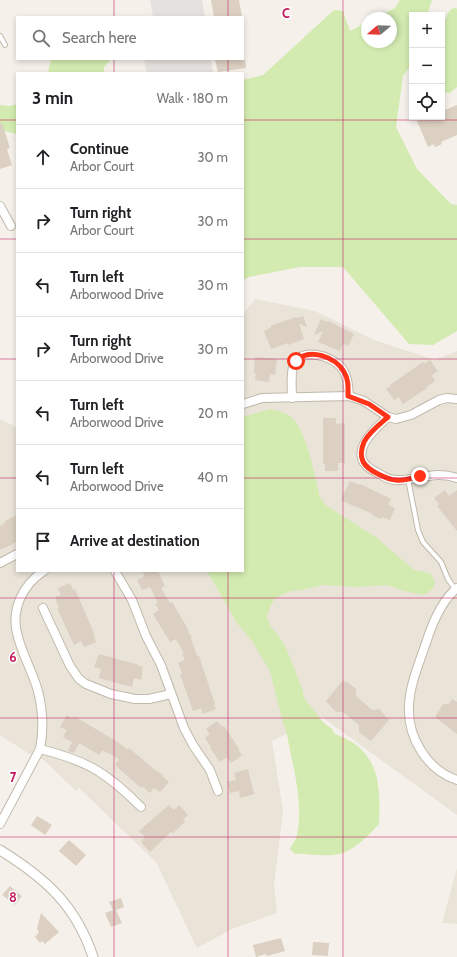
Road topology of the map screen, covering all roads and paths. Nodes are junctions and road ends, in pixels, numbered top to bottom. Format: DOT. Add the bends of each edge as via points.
graph roads {
  1 [pos="0,36"];
  2 [pos="6,45"];
  3 [pos="0,206"];
  4 [pos="11,226"];
  5 [pos="348,396"];
  6 [pos="292,398"];
  7 [pos="457,399"];
  8 [pos="244,404"];
  9 [pos="388,417"];
  10 [pos="457,478"];
  11 [pos="408,479"];
  12 [pos="16,555"];
  13 [pos="0,563"];
  14 [pos="43,572"];
  15 [pos="116,572"];
  16 [pos="456,588"];
  17 [pos="43,608"];
  18 [pos="171,694"];
  19 [pos="40,749"];
  20 [pos="457,780"];
  21 [pos="218,791"];
  22 [pos="141,807"];
  23 [pos="0,824"];
  24 [pos="0,850"];
  25 [pos="93,957"];
  1 -- 2 [label="lane"];
  3 -- 4 [label="street"];
  5 -- 6 [label="street"];
  5 -- 6 [label="street" via="348,382 341,367 328,358 313,355 300,358 294,365"];
  5 -- 9 [label="street" via="369,404"];
  6 -- 8 [label="street" via="262,398"];
  7 -- 9 [label="street" via="440,400 404,418"];
  9 -- 11 [label="street" via="366,438 362,460 368,468 387,478"];
  10 -- 11 [label="street" via="439,474"];
  11 -- 16 [label="lane" via="418,530 423,542 441,562 448,579"];
  12 -- 13 [label="street"];
  14 -- 19 [label="street" via="24,590 16,622 17,636 32,672 41,704 43,724"];
  15 -- 18 [label="street" via="134,605"];
  16 -- 20 [label="street" via="444,604 428,636 409,706 412,731 423,754 442,773"];
  17 -- 18 [label="street" via="70,666 83,682 111,694 135,699"];
  18 -- 21 [label="street" via="184,728 210,770"];
  19 -- 22 [label="street" via="65,756 97,771"];
  19 -- 23 [label="street"];
  24 -- 25 [label="street" via="40,877 61,898 79,926"];
}
